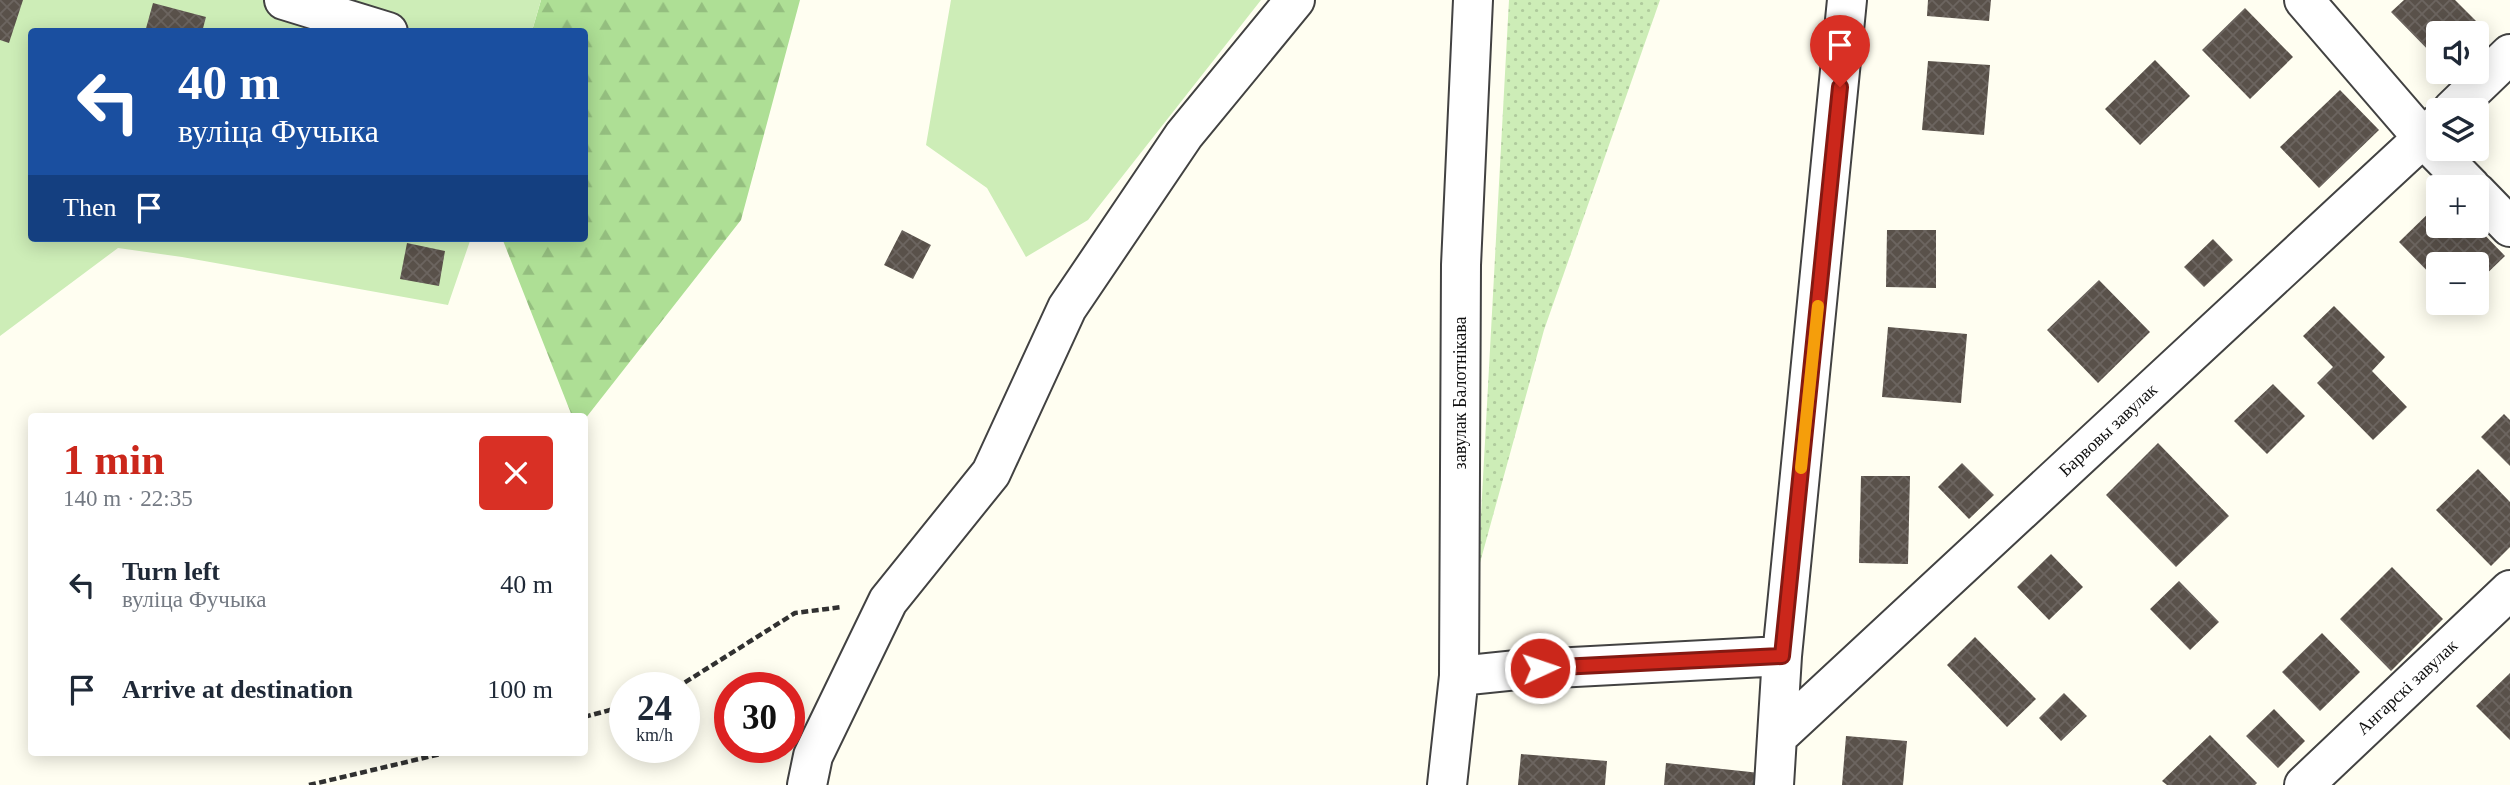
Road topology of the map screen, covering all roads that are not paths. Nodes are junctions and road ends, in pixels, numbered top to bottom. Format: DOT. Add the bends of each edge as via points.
graph roads {
  1 [pos="284,0"];
  2 [pos="1295,0"];
  3 [pos="1473,0"];
  4 [pos="1847,0"];
  5 [pos="2304,0"];
  6 [pos="375,28"];
  7 [pos="2510,54"];
  8 [pos="2464,98"];
  9 [pos="2426,127"];
  10 [pos="2426,135"];
  11 [pos="2489,205"];
  12 [pos="2510,227"];
  13 [pos="2510,590"];
  14 [pos="1782,656"];
  15 [pos="1459,676"];
  16 [pos="1777,737"];
  17 [pos="807,785"];
  18 [pos="1447,785"];
  19 [pos="1774,785"];
  20 [pos="2304,785"];
  1 -- 6 [label="street"];
  2 -- 17 [label="street" via="1176,147 1067,308 991,473 888,601 813,755"];
  3 -- 15 [label="street, завулак Балотнікава" via="1461,265"];
  4 -- 14 [label="street"];
  5 -- 9 [label="street"];
  7 -- 8 [label="street"];
  10 -- 16 [label="street, Барвовы завулак"];
  11 -- 12 [label="street"];
  13 -- 20 [label="street, Ангарскі завулак"];
  14 -- 15 [label="street"];
  14 -- 16 [label="street"];
  15 -- 18 [label="street, завулак Балотнікава"];
  16 -- 19 [label="street"];
}
